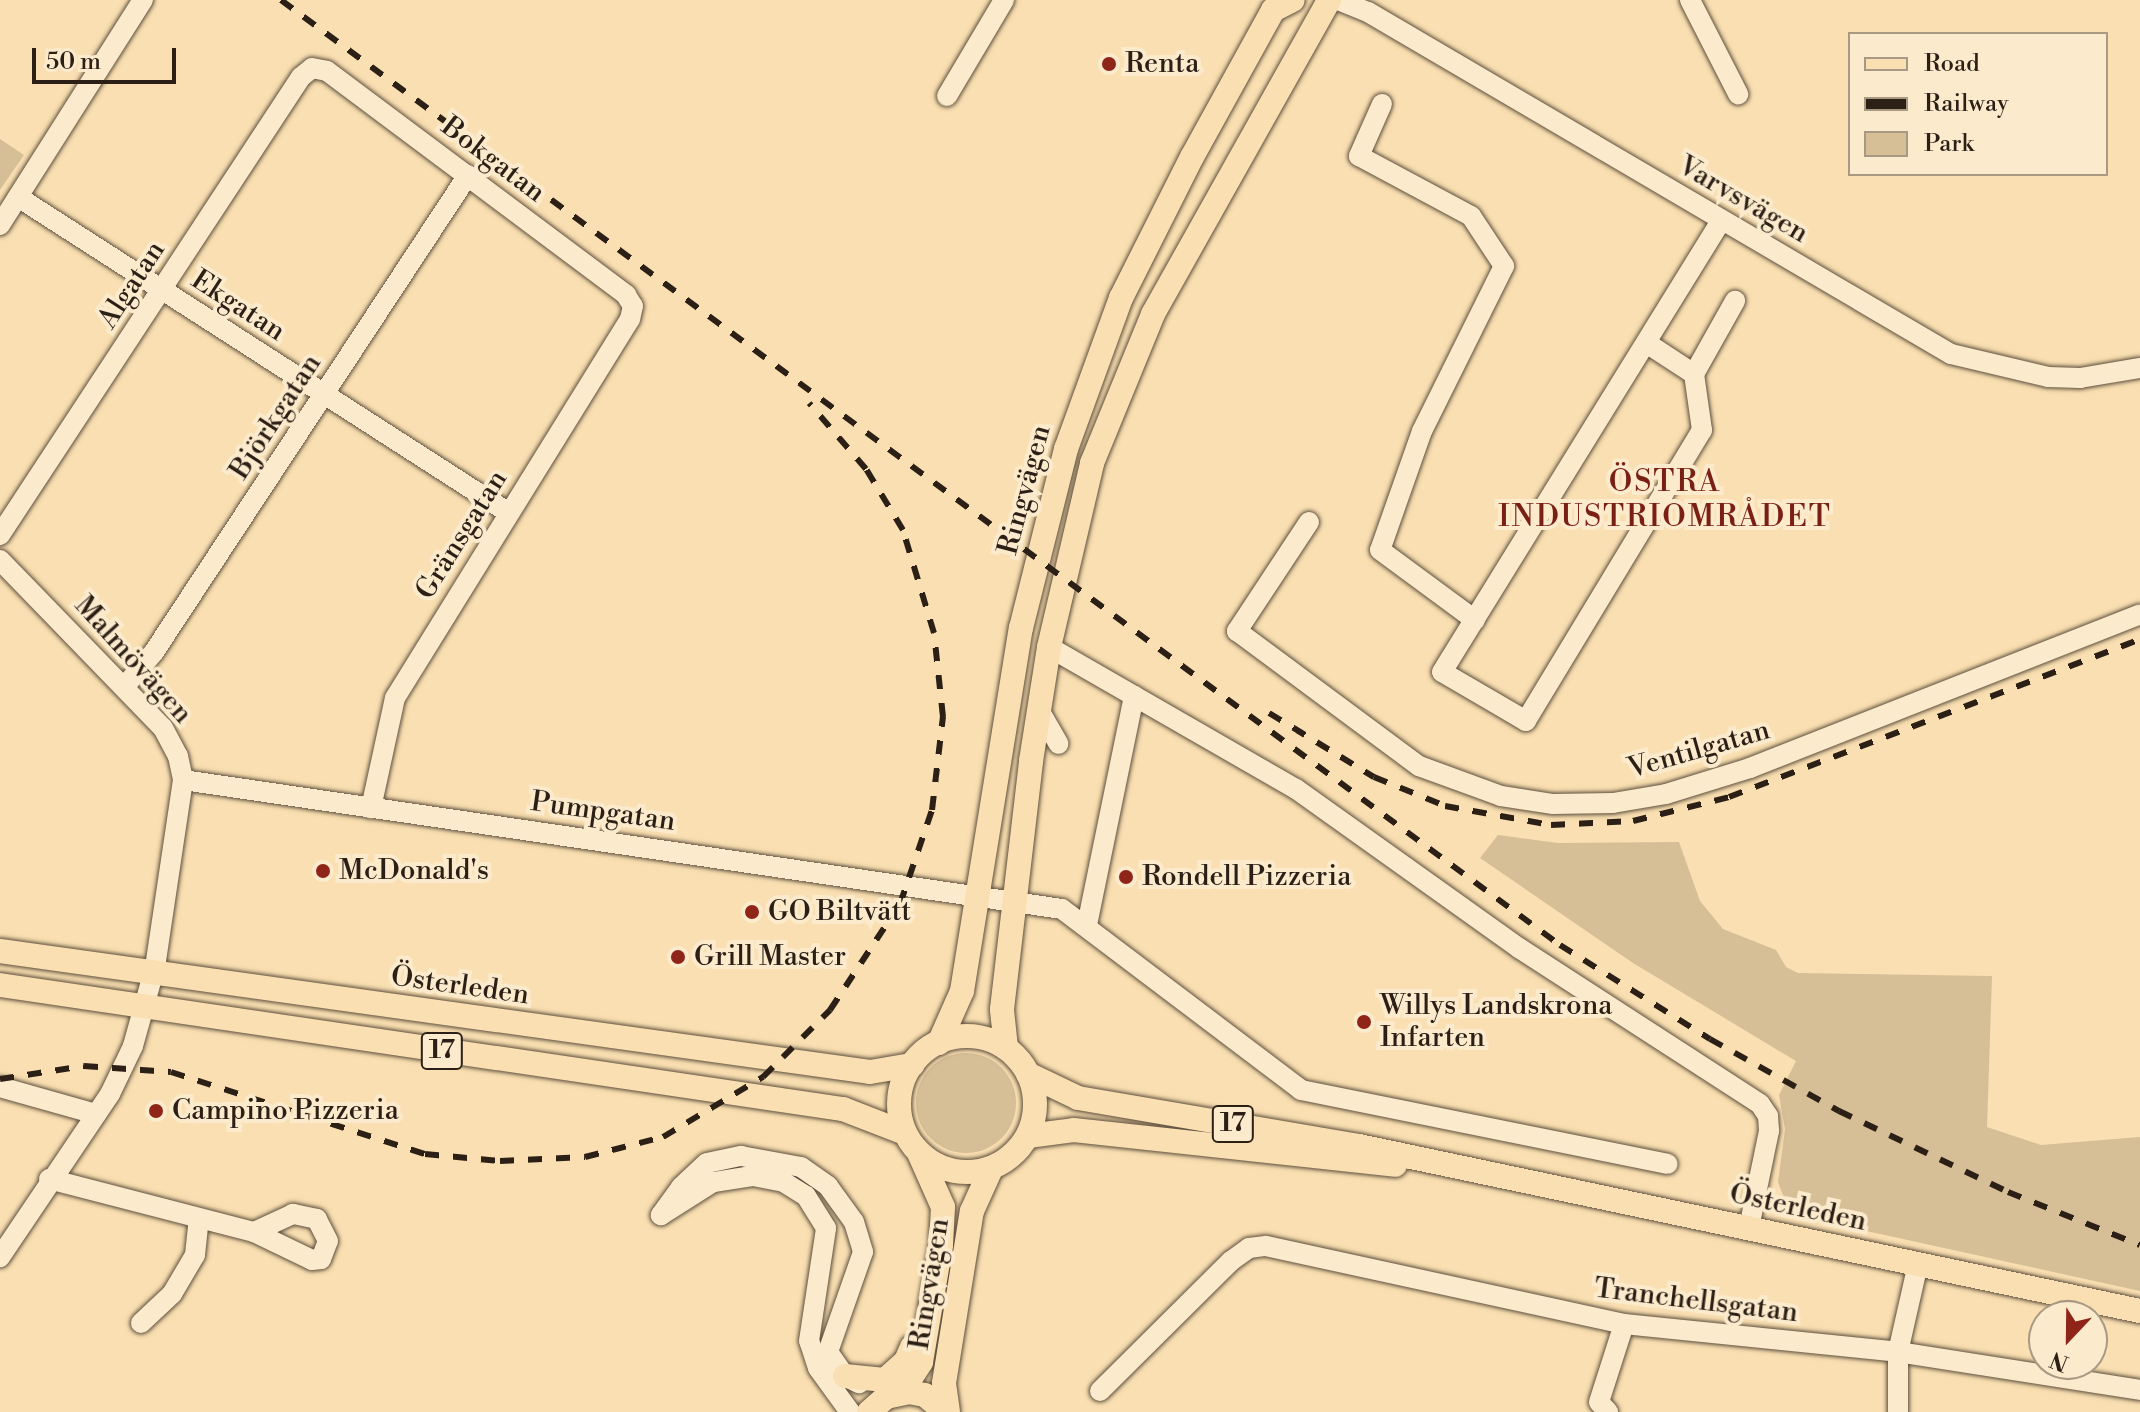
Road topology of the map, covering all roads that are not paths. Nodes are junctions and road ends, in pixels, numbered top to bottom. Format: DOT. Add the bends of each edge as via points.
graph roads {
  1 [pos="143,0"];
  2 [pos="1004,0"];
  3 [pos="1329,0"];
  4 [pos="1338,0"];
  5 [pos="1690,0"];
  6 [pos="1277,3"];
  7 [pos="312,68"];
  8 [pos="1738,94"];
  9 [pos="947,96"];
  10 [pos="1382,104"];
  11 [pos="468,175"];
  12 [pos="18,197"];
  13 [pos="1721,221"];
  14 [pos="0,225"];
  15 [pos="163,291"];
  16 [pos="1735,301"];
  17 [pos="633,306"];
  18 [pos="1648,344"];
  19 [pos="2140,368"];
  20 [pos="1694,374"];
  21 [pos="325,395"];
  22 [pos="509,513"];
  23 [pos="1309,522"];
  24 [pos="0,535"];
  25 [pos="0,560"];
  26 [pos="2140,614"];
  27 [pos="1475,620"];
  28 [pos="1049,647"];
  29 [pos="125,686"];
  30 [pos="1134,696"];
  31 [pos="1039,710"];
  32 [pos="1059,744"];
  33 [pos="183,780"];
  34 [pos="371,808"];
  35 [pos="976,898"];
  36 [pos="1015,903"];
  37 [pos="1087,925"];
  38 [pos="0,951"];
  39 [pos="153,974"];
  40 [pos="0,985"];
  41 [pos="143,1006"];
  42 [pos="939,1043"];
  43 [pos="1006,1048"];
  44 [pos="912,1065"];
  45 [pos="1028,1074"];
  46 [pos="0,1087"];
  47 [pos="96,1114"];
  48 [pos="1028,1136"];
  49 [pos="912,1142"];
  50 [pos="1668,1164"];
  51 [pos="1442,1166"];
  52 [pos="991,1169"];
  53 [pos="49,1179"];
  54 [pos="199,1218"];
  55 [pos="1749,1228"];
  56 [pos="254,1232"];
  57 [pos="941,1245"];
  58 [pos="0,1257"];
  59 [pos="1918,1264"];
  60 [pos="2140,1311"];
  61 [pos="141,1323"];
  62 [pos="1624,1324"];
  63 [pos="1898,1352"];
  64 [pos="845,1376"];
  65 [pos="2140,1390"];
  66 [pos="1100,1391"];
  67 [pos="895,1394"];
  68 [pos="1599,1409"];
  69 [pos="850,1412"];
  70 [pos="869,1412"];
  71 [pos="947,1412"];
  72 [pos="1898,1412"];
  1 -- 12 [label="street"];
  2 -- 9 [label="street"];
  3 -- 28 [label="main road, Ringvägen" via="1153,314 1124,378 1092,463"];
  4 -- 13 [label="street, Varvsvägen" via="1392,26"];
  5 -- 8 [label="street"];
  6 -- 35 [label="main road, Ringvägen" via="1121,298 1066,449 1021,628"];
  7 -- 11 [label="street, Bokgatan" via="327,71"];
  7 -- 15 [label="street, Algatan" via="301,77"];
  10 -- 27 [label="street" via="1359,156 1471,216 1504,266 1422,431 1380,550"];
  11 -- 17 [label="street, Bokgatan" via="626,295"];
  11 -- 21 [label="street, Björkgatan"];
  12 -- 14 [label="street"];
  12 -- 15 [label="street, Ekgatan"];
  13 -- 18 [label="street"];
  13 -- 19 [label="street, Varvsvägen" via="1925,340 1984,366 2080,378"];
  15 -- 21 [label="street, Ekgatan"];
  15 -- 24 [label="street, Algatan"];
  16 -- 20 [label="street"];
  17 -- 22 [label="street, Gränsgatan" via="630,319"];
  18 -- 20 [label="street"];
  18 -- 27 [label="street"];
  20 -- 27 [label="street" via="1702,430 1526,721 1442,672"];
  21 -- 22 [label="street, Ekgatan"];
  21 -- 29 [label="street, Björkgatan" via="145,665"];
  22 -- 34 [label="street, Gränsgatan" via="395,698"];
  23 -- 26 [label="street, Ventilgatan" via="1237,631 1419,766 1501,796 1553,804 1613,803 1666,794 1750,768"];
  25 -- 29 [label="street, Malmövägen"];
  28 -- 30 [label="street"];
  28 -- 31 [label="main road, Ringvägen"];
  29 -- 33 [label="street, Malmövägen" via="173,744"];
  30 -- 37 [label="street"];
  30 -- 55 [label="street" via="1296,789 1519,948 1760,1104 1769,1131"];
  31 -- 32 [label="street"];
  31 -- 36 [label="main road, Ringvägen"];
  33 -- 34 [label="street, Pumpgatan"];
  33 -- 39 [label="street, Malmövägen"];
  34 -- 35 [label="street, Pumpgatan"];
  35 -- 36 [label="street, Pumpgatan"];
  35 -- 42 [label="main road, Ringvägen" via="962,991"];
  36 -- 37 [label="street, Pumpgatan" via="1062,909"];
  36 -- 43 [label="main road, Ringvägen" via="1002,1009"];
  37 -- 50 [label="street, Pumpgatan" via="1301,1090"];
  38 -- 39 [label="main road, Österleden / 17"];
  39 -- 41 [label="street, Malmövägen"];
  39 -- 44 [label="main road, Österleden / 17" via="870,1072"];
  40 -- 41 [label="main road, 17"];
  41 -- 47 [label="street, Malmövägen" via="133,1046"];
  41 -- 49 [label="main road, 17" via="843,1109"];
  42 -- 43 [label="main road" via="973,1037"];
  42 -- 44 [label="main road, 17"];
  43 -- 45 [label="main road, 17"];
  44 -- 49 [label="main road" via="900,1091"];
  45 -- 48 [label="main road" via="1035,1105"];
  45 -- 51 [label="main road, Österleden / 17" via="1078,1098 1359,1146"];
  46 -- 47 [label="street"];
  47 -- 53 [label="street, Malmövägen"];
  48 -- 51 [label="main road, Österleden / 17" via="1074,1130 1358,1164"];
  48 -- 52 [label="main road"];
  49 -- 52 [label="main road, 17" via="953,1171"];
  49 -- 57 [label="main road, Ringvägen" via="943,1207"];
  51 -- 55 [label="main road, Österleden / 17"];
  52 -- 71 [label="main road, Ringvägen" via="972,1211 944,1383"];
  53 -- 54 [label="street"];
  53 -- 58 [label="street, Malmövägen"];
  54 -- 56 [label="street"];
  54 -- 61 [label="street" via="195,1255 172,1294"];
  55 -- 59 [label="main road, Österleden / 17"];
  57 -- 64 [label="main road, Ringvägen" via="928,1271 916,1338 906,1361 885,1380"];
  57 -- 67 [label="main road, Ringvägen" via="921,1362"];
  59 -- 60 [label="main road, Österleden / 17"];
  59 -- 63 [label="street"];
  62 -- 63 [label="street, Tranchellsgatan"];
  62 -- 66 [label="street, Tranchellsgatan" via="1294,1252 1249,1248"];
  62 -- 68 [label="street"];
  63 -- 65 [label="street, Tranchellsgatan"];
  63 -- 72 [label="street"];
  64 -- 67 [label="street"];
  64 -- 69 [label="street" via="828,1352 863,1252 854,1222 828,1186 801,1167 741,1156 707,1163 661,1215 713,1182 752,1176 784,1182 806,1196 826,1228 809,1341 818,1368"];
  67 -- 70 [label="main road"];
  67 -- 71 [label="main road" via="925,1395"];
}
